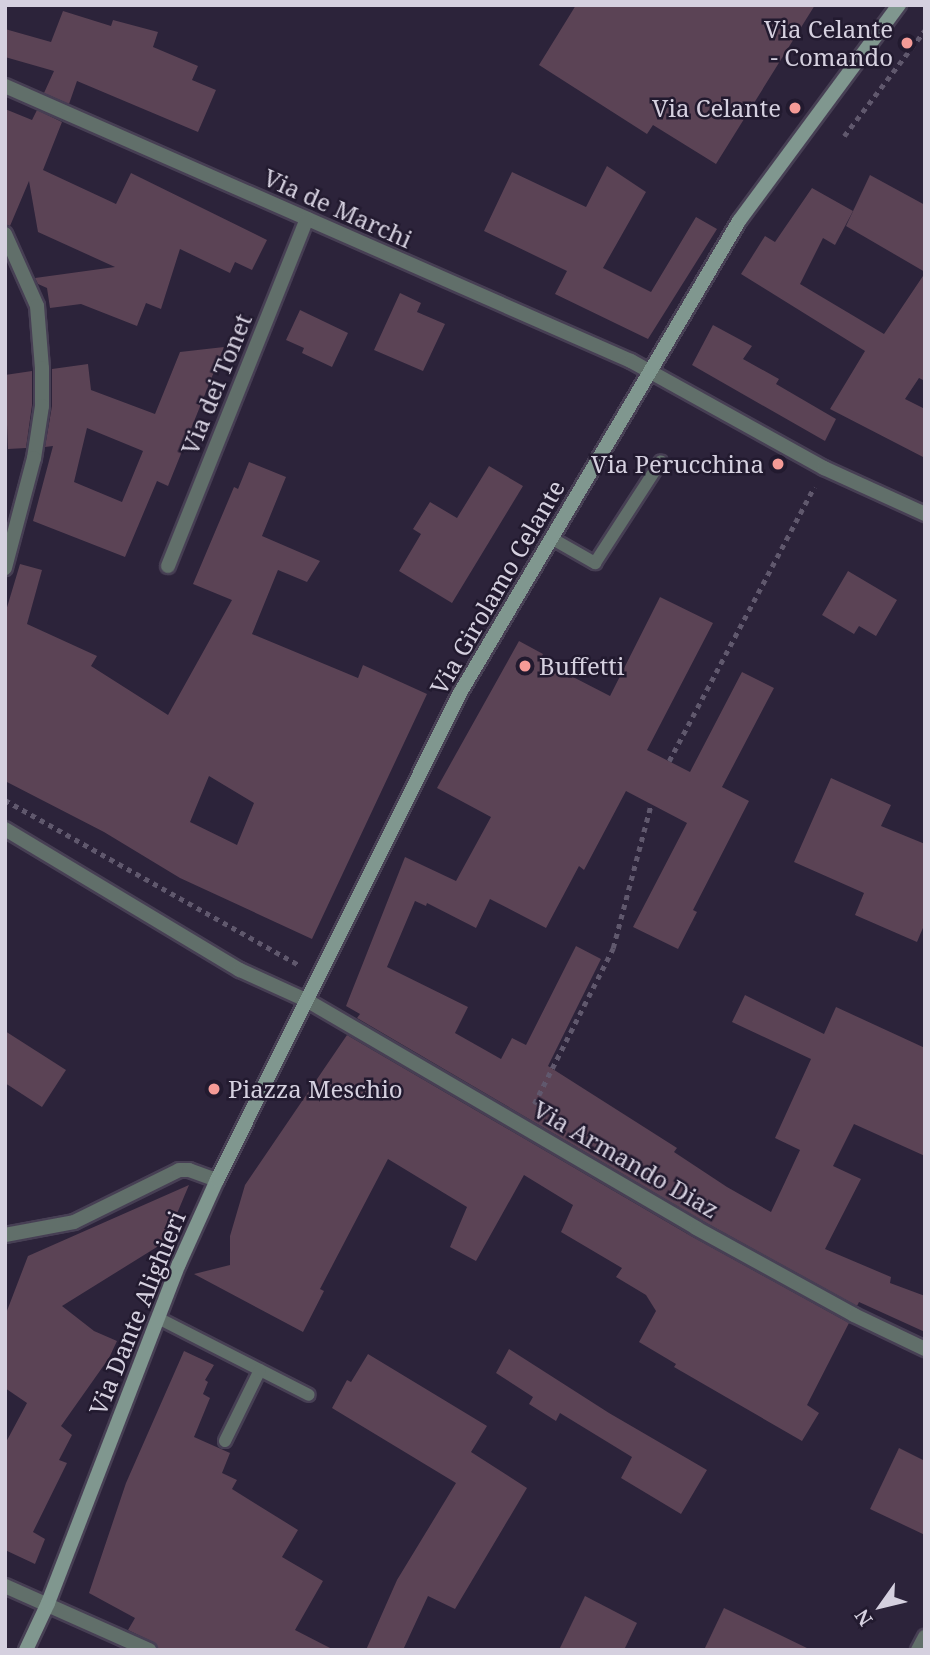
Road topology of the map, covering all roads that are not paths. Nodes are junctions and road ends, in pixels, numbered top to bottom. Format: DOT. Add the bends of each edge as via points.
graph roads {
  1 [pos="899,5"];
  2 [pos="5,86"];
  3 [pos="307,219"];
  4 [pos="5,234"];
  5 [pos="650,373"];
  6 [pos="661,461"];
  7 [pos="925,514"];
  8 [pos="551,538"];
  9 [pos="168,566"];
  10 [pos="5,568"];
  11 [pos="5,829"];
  12 [pos="307,1001"];
  13 [pos="217,1180"];
  14 [pos="5,1235"];
  15 [pos="158,1318"];
  16 [pos="925,1349"];
  17 [pos="260,1370"];
  18 [pos="309,1395"];
  19 [pos="225,1441"];
  20 [pos="5,1586"];
  21 [pos="48,1603"];
  22 [pos="925,1637"];
  23 [pos="26,1650"];
  24 [pos="149,1650"];
  25 [pos="918,1650"];
  1 -- 5 [label="main road, Via Girolamo Celante" via="739,221"];
  2 -- 3 [label="street, Via de Marchi"];
  3 -- 5 [label="street, Via de Marchi"];
  3 -- 9 [label="street, Via dei Tonet"];
  4 -- 10 [label="street" via="37,306 43,368 34,458"];
  5 -- 7 [label="street" via="824,468"];
  5 -- 8 [label="main road, Via Girolamo Celante"];
  6 -- 8 [label="lane" via="595,563"];
  8 -- 12 [label="main road, Via Girolamo Celante" via="460,693"];
  11 -- 12 [label="street" via="240,970"];
  12 -- 13 [label="main road, Via Dante Alighieri"];
  12 -- 16 [label="street, Via Armando Diaz" via="696,1228"];
  13 -- 14 [label="street" via="179,1170 74,1222"];
  13 -- 15 [label="main road, Via Dante Alighieri"];
  15 -- 17 [label="lane"];
  15 -- 21 [label="main road, Via Dante Alighieri"];
  17 -- 18 [label="lane"];
  17 -- 19 [label="lane"];
  20 -- 21 [label="street"];
  21 -- 23 [label="main road, Via Dante Alighieri"];
  21 -- 24 [label="street"];
  22 -- 25 [label="street"];
}
